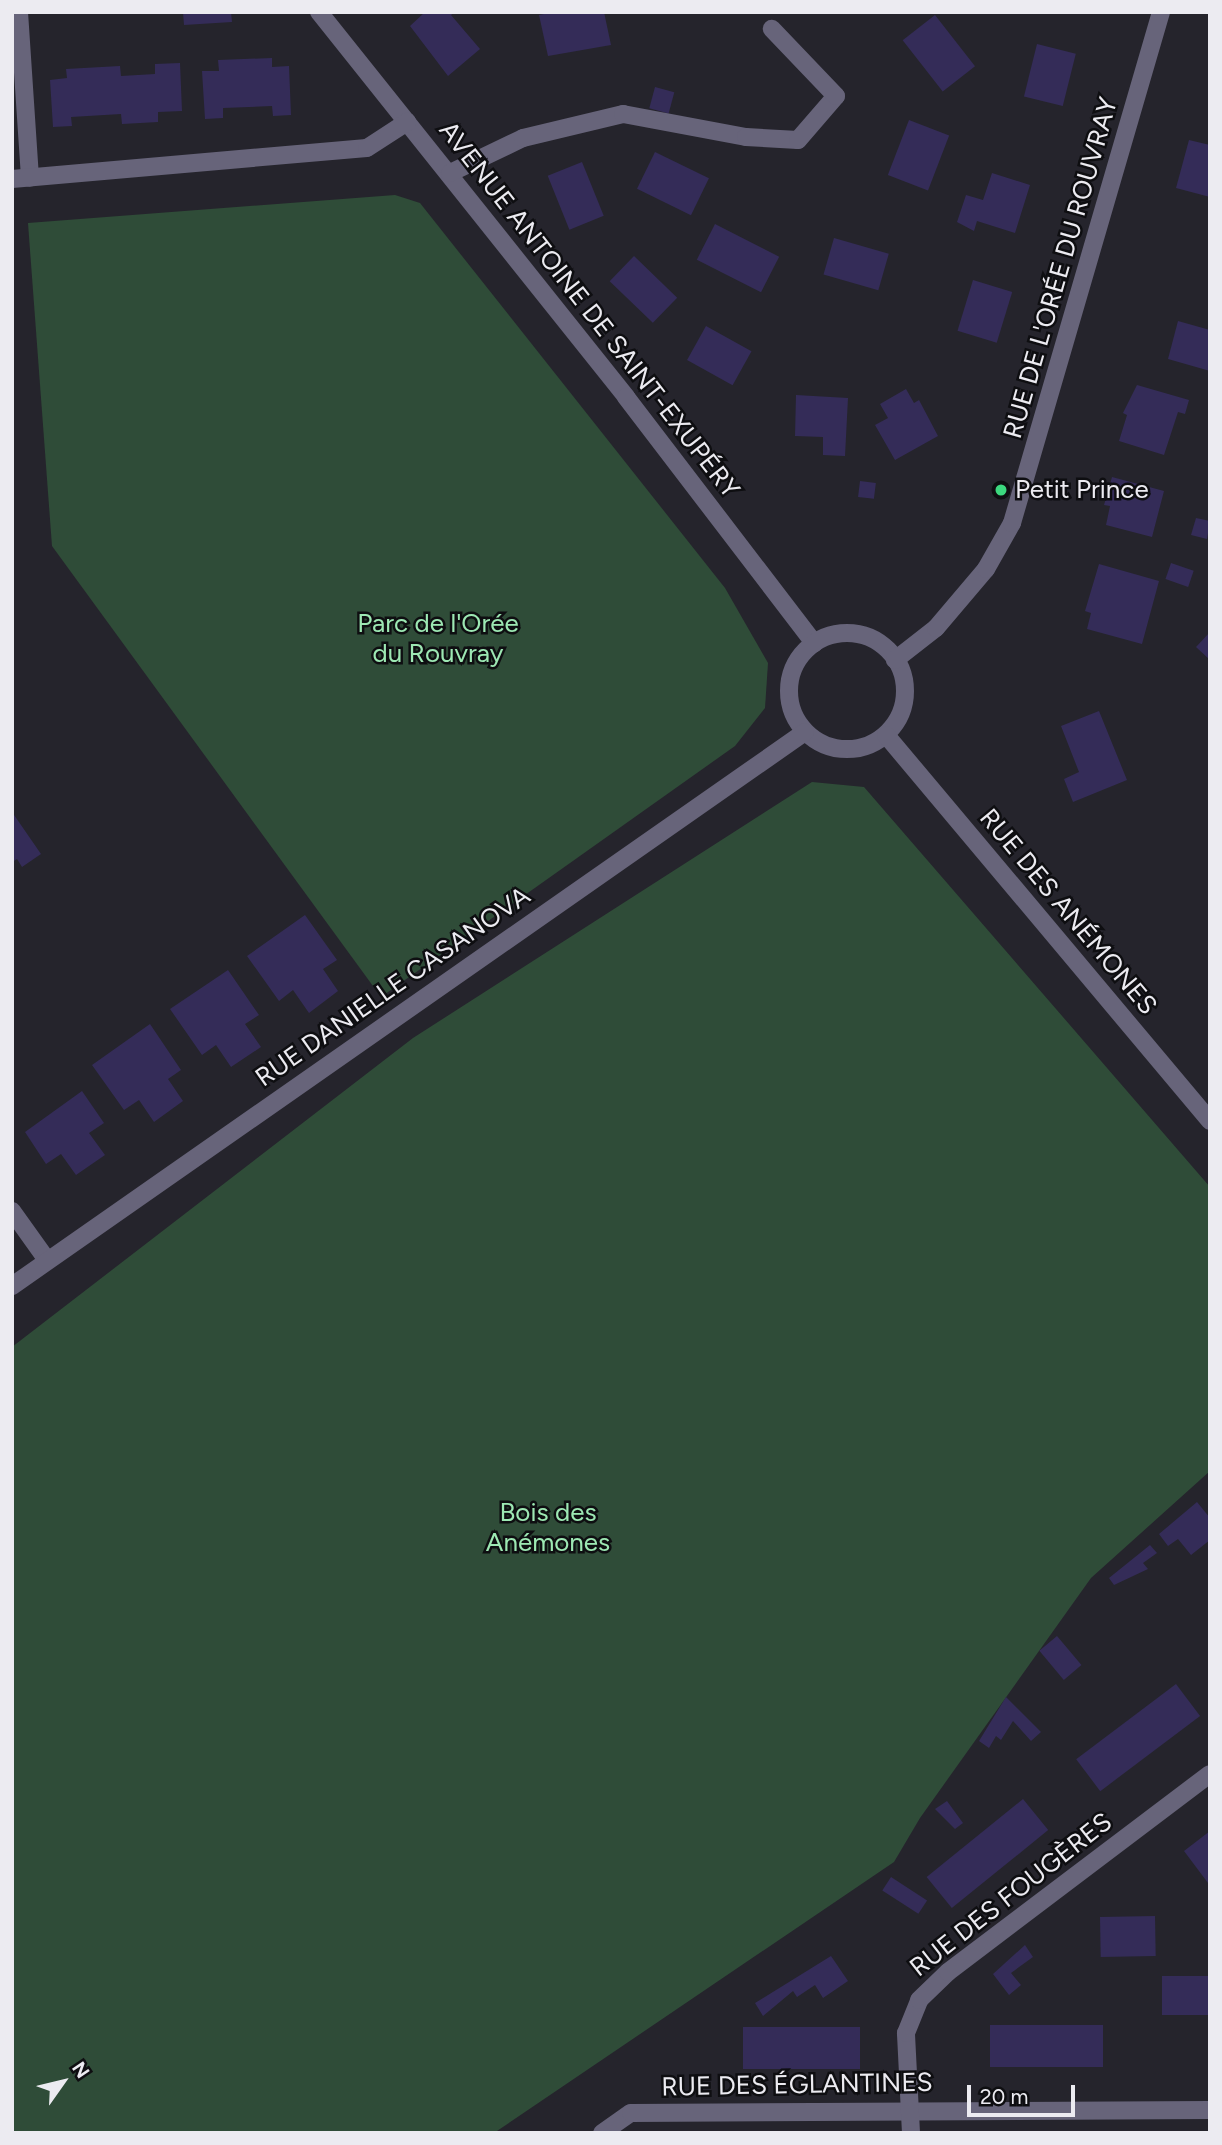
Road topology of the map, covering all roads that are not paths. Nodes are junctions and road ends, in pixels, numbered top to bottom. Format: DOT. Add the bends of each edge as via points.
graph roads {
  1 [pos="19,12"];
  2 [pos="319,12"];
  3 [pos="1161,12"];
  4 [pos="772,29"];
  5 [pos="407,122"];
  6 [pos="450,173"];
  7 [pos="21,178"];
  8 [pos="814,643"];
  9 [pos="895,660"];
  10 [pos="805,732"];
  11 [pos="886,735"];
  12 [pos="1210,1121"];
  13 [pos="12,1211"];
  14 [pos="47,1260"];
  15 [pos="12,1286"];
  16 [pos="1210,1774"];
  17 [pos="912,2110"];
  18 [pos="1210,2110"];
  19 [pos="601,2133"];
  20 [pos="911,2133"];
  1 -- 7 [label="street"];
  2 -- 5 [label="street, AVENUE ANTOINE DE SAINT-EXUPÉRY"];
  3 -- 9 [label="street, RUE DE L'ORÉE DU ROUVRAY" via="1012,523 986,569 944,619"];
  4 -- 6 [label="street" via="836,96 798,140 746,137 623,114 523,138"];
  5 -- 6 [label="street, AVENUE ANTOINE DE SAINT-EXUPÉRY"];
  5 -- 7 [label="street" via="367,148"];
  6 -- 8 [label="street, AVENUE ANTOINE DE SAINT-EXUPÉRY"];
  8 -- 9 [label="street" via="830,635 858,634 880,642"];
  8 -- 10 [label="street" via="797,661 790,681 794,714"];
  9 -- 11 [label="street" via="905,682 905,702"];
  10 -- 11 [label="street" via="838,748 861,748"];
  10 -- 14 [label="street, RUE DANIELLE CASANOVA"];
  11 -- 12 [label="street, RUE DES ANÉMONES"];
  13 -- 14 [label="street"];
  14 -- 15 [label="street, RUE DANIELLE CASANOVA"];
  16 -- 17 [label="street, RUE DES FOUGÈRES" via="948,1972 919,2000 906,2033"];
  17 -- 18 [label="street, RUE DES ÉGLANTINES"];
  17 -- 19 [label="street, RUE DES ÉGLANTINES" via="631,2113"];
  17 -- 20 [label="street, RUE DES FOUGÈRES"];
}
